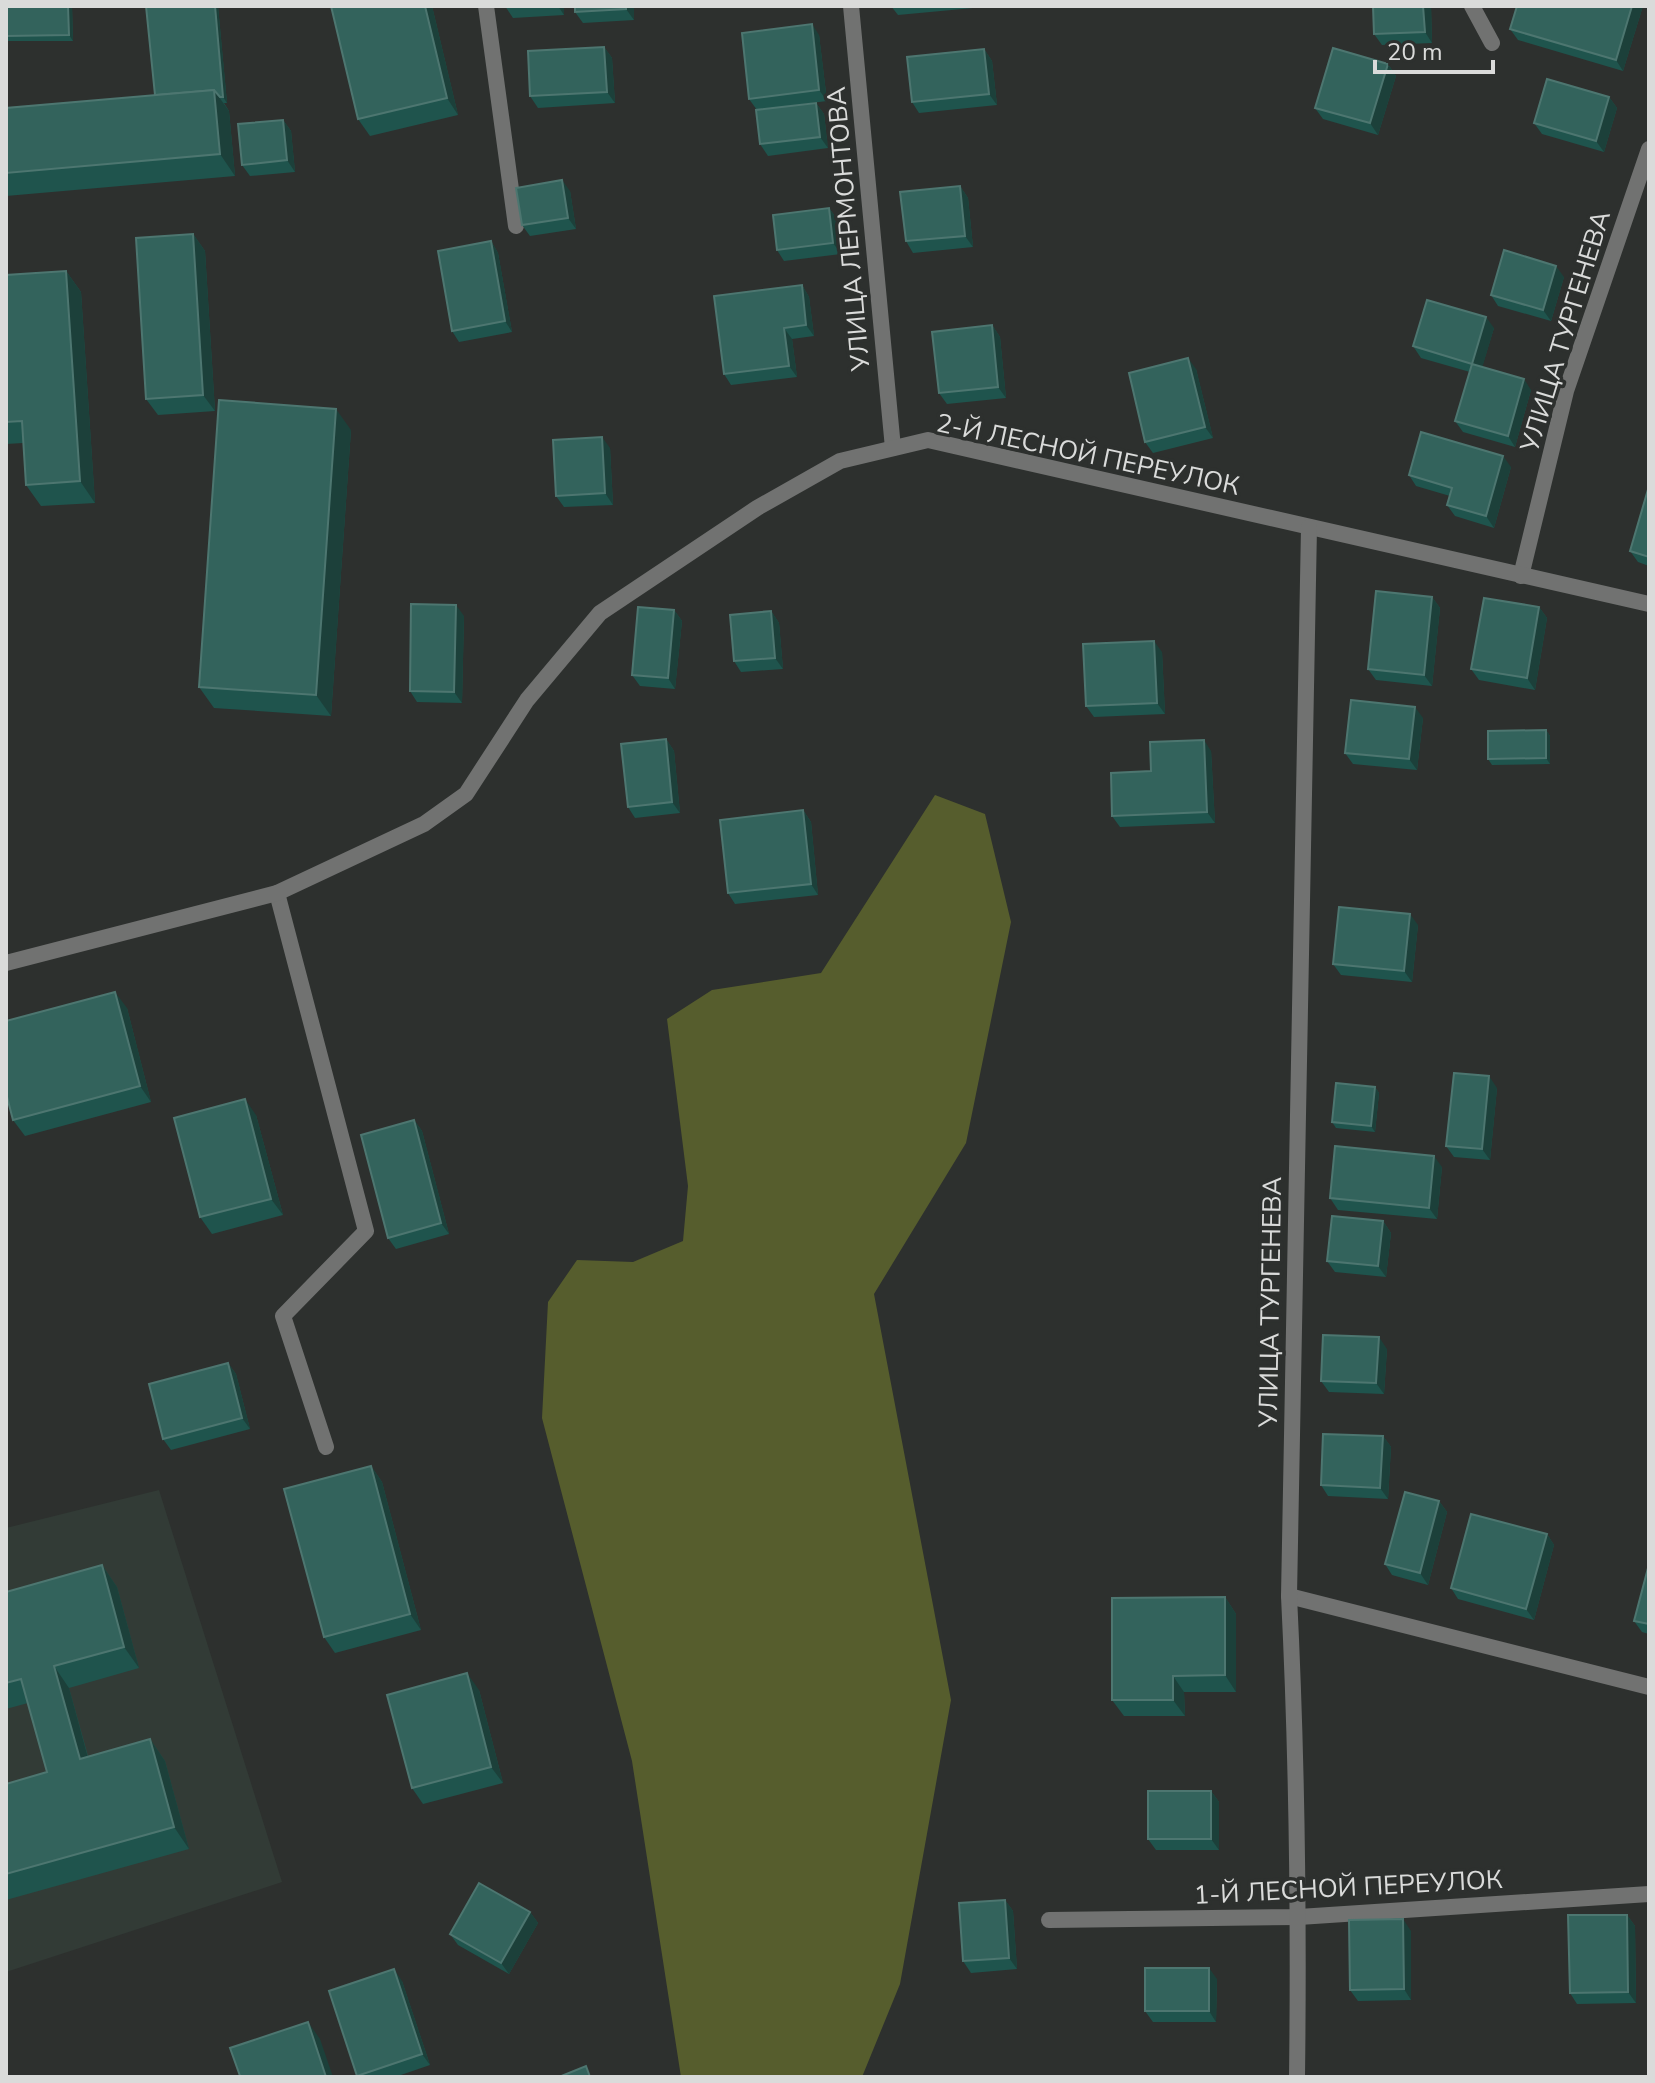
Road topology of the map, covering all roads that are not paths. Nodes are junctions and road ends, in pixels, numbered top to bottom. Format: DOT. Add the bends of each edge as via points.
graph roads {
  1 [pos="486,6"];
  2 [pos="851,6"];
  3 [pos="1472,6"];
  4 [pos="1492,43"];
  5 [pos="1649,149"];
  6 [pos="516,226"];
  7 [pos="893,448"];
  8 [pos="1309,527"];
  9 [pos="1521,576"];
  10 [pos="1649,604"];
  11 [pos="277,893"];
  12 [pos="6,963"];
  13 [pos="326,1447"];
  14 [pos="1289,1596"];
  15 [pos="1649,1687"];
  16 [pos="1649,1894"];
  17 [pos="1299,1917"];
  18 [pos="1049,1920"];
  19 [pos="1297,2077"];
  1 -- 6 [label="street"];
  2 -- 7 [label="street, УЛИЦА ЛЕРМОНТОВА"];
  3 -- 4 [label="street"];
  5 -- 9 [label="street, УЛИЦА ТУРГЕНЕВА" via="1566,391"];
  7 -- 8 [label="street, 2-Й ЛЕСНОЙ ПЕРЕУЛОК" via="928,440"];
  7 -- 11 [label="street, 2-Й ЛЕСНОЙ ПЕРЕУЛОК" via="840,461 757,508 600,613 527,700 466,794 424,824"];
  8 -- 9 [label="street, 2-Й ЛЕСНОЙ ПЕРЕУЛОК"];
  8 -- 14 [label="street, УЛИЦА ТУРГЕНЕВА"];
  9 -- 10 [label="street, 2-Й ЛЕСНОЙ ПЕРЕУЛОК"];
  11 -- 12 [label="street, 2-Й ЛЕСНОЙ ПЕРЕУЛОК"];
  11 -- 13 [label="street" via="366,1231 283,1316"];
  14 -- 15 [label="street"];
  14 -- 17 [label="street, УЛИЦА ТУРГЕНЕВА"];
  16 -- 17 [label="street, 1-Й ЛЕСНОЙ ПЕРЕУЛОК"];
  17 -- 18 [label="street, 1-Й ЛЕСНОЙ ПЕРЕУЛОК"];
  17 -- 19 [label="street, УЛИЦА ТУРГЕНЕВА"];
}
